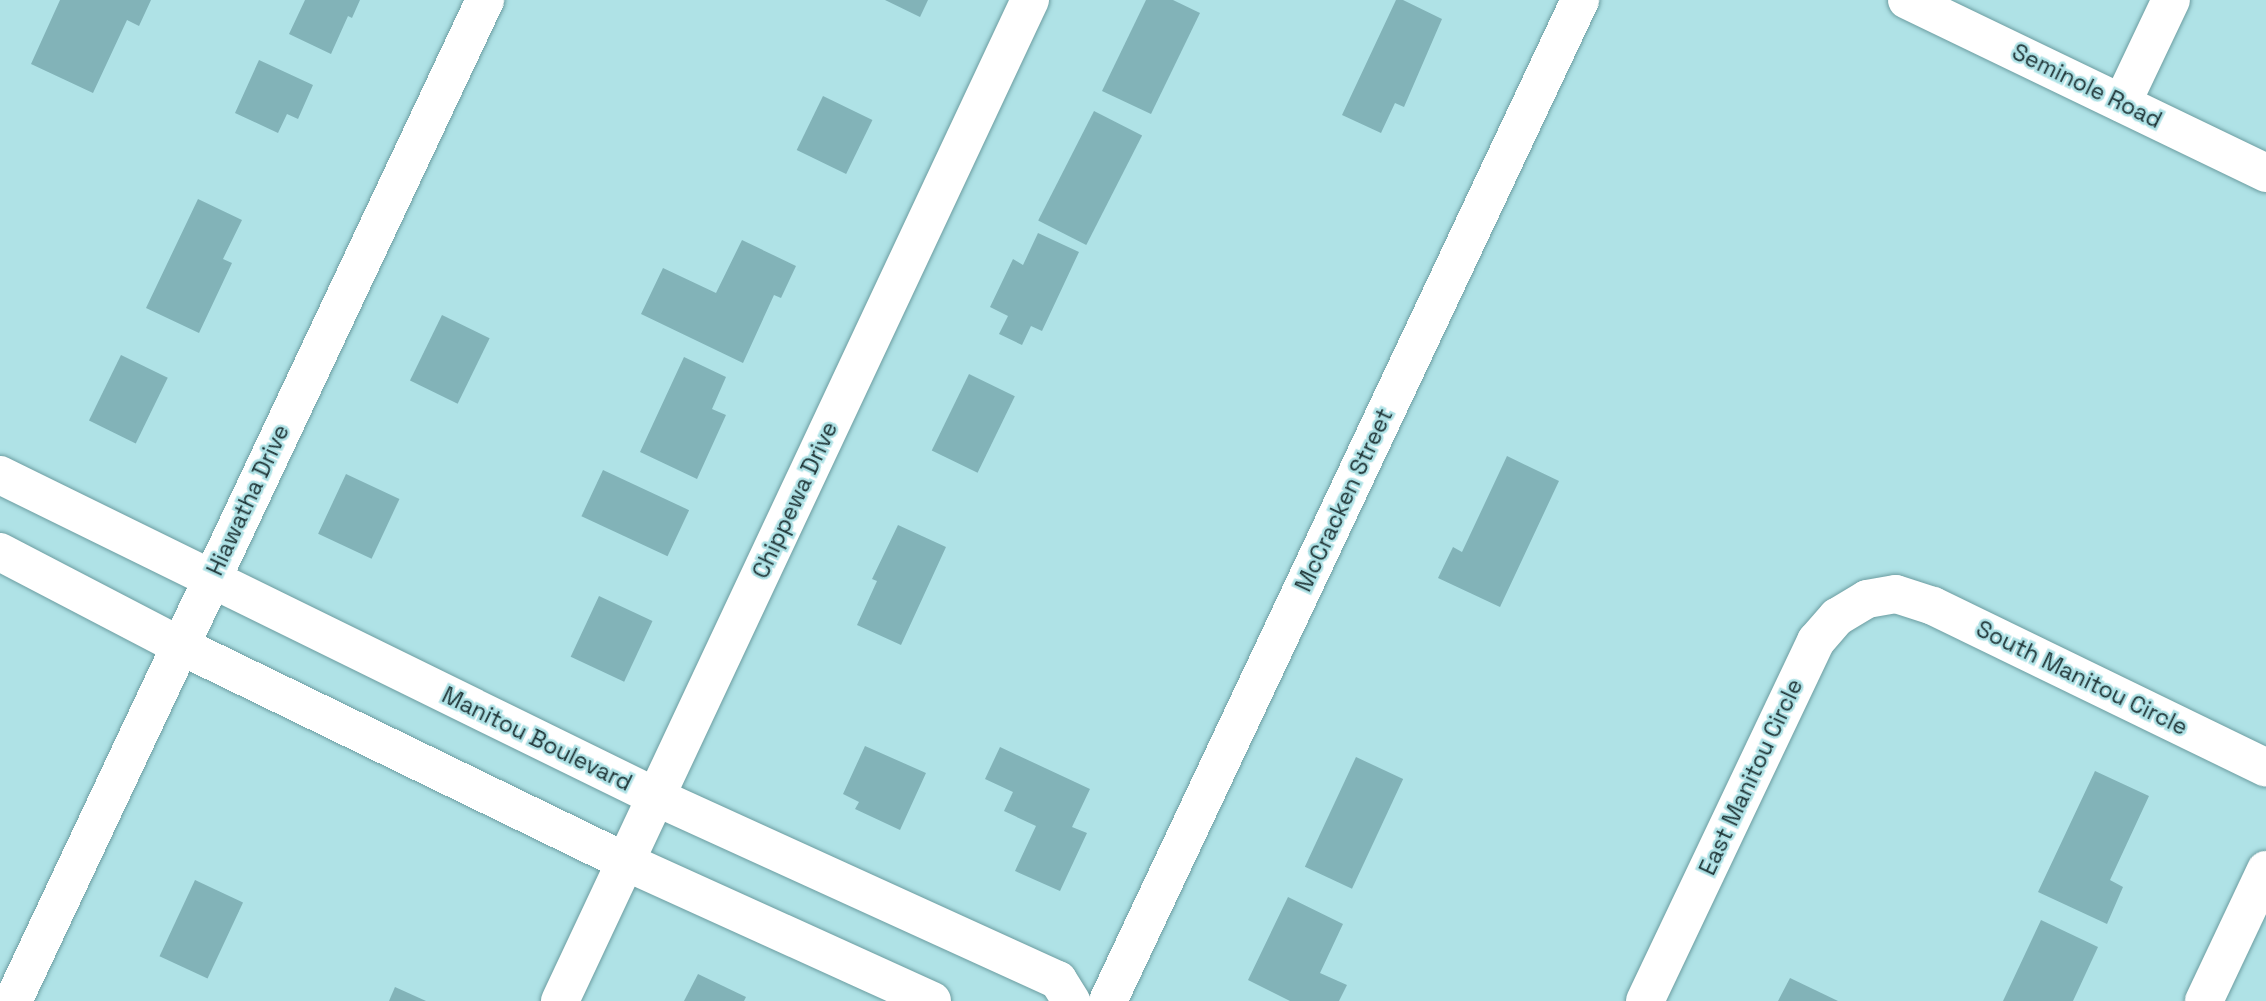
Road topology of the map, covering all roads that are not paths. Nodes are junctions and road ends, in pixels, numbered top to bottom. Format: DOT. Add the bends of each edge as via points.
graph roads {
  1 [pos="485,0"];
  2 [pos="1030,0"];
  3 [pos="1580,0"];
  4 [pos="1907,0"];
  5 [pos="2171,0"];
  6 [pos="2122,103"];
  7 [pos="2266,173"];
  8 [pos="0,475"];
  9 [pos="0,552"];
  10 [pos="211,581"];
  11 [pos="1896,594"];
  12 [pos="179,645"];
  13 [pos="2266,768"];
  14 [pos="656,797"];
  15 [pos="626,862"];
  16 [pos="2266,870"];
  17 [pos="12,1001"];
  18 [pos="560,1001"];
  19 [pos="932,1001"];
  20 [pos="1071,1001"];
  21 [pos="1108,1001"];
  22 [pos="1645,1001"];
  23 [pos="2204,1001"];
  1 -- 10 [label="street, Hiawatha Drive"];
  2 -- 14 [label="street, Chippewa Drive"];
  3 -- 21 [label="street, McCracken Street"];
  4 -- 6 [label="street, Seminole Road"];
  5 -- 6 [label="street"];
  6 -- 7 [label="street, Seminole Road"];
  8 -- 10 [label="street, Manitou Boulevard"];
  9 -- 12 [label="street"];
  10 -- 12 [label="street, Hiawatha Drive"];
  10 -- 14 [label="street, Manitou Boulevard"];
  11 -- 13 [label="street, South Manitou Circle" via="1933,606"];
  11 -- 22 [label="street, East Manitou Circle" via="1867,599 1837,617 1816,641"];
  12 -- 15 [label="street"];
  12 -- 17 [label="street, Hiawatha Drive"];
  14 -- 15 [label="street, Chippewa Drive"];
  14 -- 20 [label="street, Manitou Boulevard" via="1058,980"];
  15 -- 18 [label="street, Chippewa Drive"];
  15 -- 19 [label="street"];
  16 -- 23 [label="street"];
}
